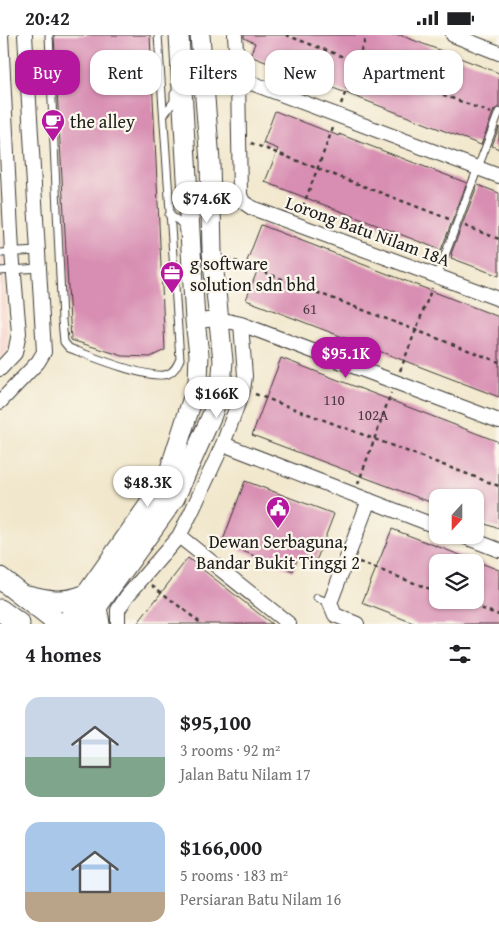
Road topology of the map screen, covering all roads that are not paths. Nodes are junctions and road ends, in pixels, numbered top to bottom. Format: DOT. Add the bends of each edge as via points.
graph roads {
  1 [pos="1,35"];
  2 [pos="25,35"];
  3 [pos="158,35"];
  4 [pos="200,35"];
  5 [pos="235,35"];
  6 [pos="48,36"];
  7 [pos="460,36"];
  8 [pos="179,38"];
  9 [pos="236,50"];
  10 [pos="499,53"];
  11 [pos="255,84"];
  12 [pos="174,95"];
  13 [pos="239,95"];
  14 [pos="498,114"];
  15 [pos="163,116"];
  16 [pos="4,163"];
  17 [pos="478,168"];
  18 [pos="499,176"];
  19 [pos="169,215"];
  20 [pos="38,251"];
  21 [pos="6,253"];
  22 [pos="38,268"];
  23 [pos="192,268"];
  24 [pos="7,270"];
  25 [pos="437,276"];
  26 [pos="499,299"];
  27 [pos="219,319"];
  28 [pos="195,321"];
  29 [pos="241,324"];
  30 [pos="0,369"];
  31 [pos="0,402"];
  32 [pos="499,421"];
  33 [pos="223,444"];
  34 [pos="369,500"];
  35 [pos="429,523"];
  36 [pos="179,536"];
  37 [pos="483,544"];
  38 [pos="499,550"];
  39 [pos="0,578"];
  40 [pos="22,595"];
  41 [pos="0,610"];
  42 [pos="91,613"];
  43 [pos="18,624"];
  44 [pos="59,624"];
  45 [pos="65,624"];
  46 [pos="118,624"];
  47 [pos="289,624"];
  48 [pos="357,624"];
  1 -- 16 [label="street"];
  2 -- 20 [label="street"];
  3 -- 15 [label="lane"];
  4 -- 27 [label="street" via="210,161 212,252"];
  5 -- 9 [label="street, Lorong Batu Nilam 18A"];
  6 -- 19 [label="lane" via="62,319 64,342 69,348 156,376 168,374 176,368 180,359"];
  7 -- 10 [label="street"];
  8 -- 23 [label="street"];
  11 -- 17 [label="street"];
  12 -- 15 [label="lane" via="174,101"];
  13 -- 25 [label="street, Lorong Batu Nilam 18A" via="240,195 243,202"];
  14 -- 17 [label="lane"];
  15 -- 19 [label="lane"];
  16 -- 21 [label="street"];
  17 -- 18 [label="street"];
  17 -- 25 [label="lane"];
  19 -- 23 [label="lane" via="183,226 185,259"];
  20 -- 21 [label="lane"];
  20 -- 22 [label="street"];
  21 -- 24 [label="street"];
  22 -- 24 [label="lane"];
  22 -- 31 [label="street" via="44,352"];
  23 -- 28 [label="street"];
  24 -- 30 [label="street" via="19,333 15,353"];
  25 -- 26 [label="street, Lorong Batu Nilam 18A"];
  27 -- 28 [label="street"];
  27 -- 29 [label="street"];
  27 -- 42 [label="street" via="221,386 185,480 175,499"];
  28 -- 42 [label="street" via="198,382 170,469"];
  29 -- 32 [label="street"];
  29 -- 33 [label="street" via="245,376"];
  33 -- 34 [label="street"];
  33 -- 36 [label="street"];
  34 -- 35 [label="street"];
  34 -- 48 [label="street" via="347,557 324,601 335,615"];
  36 -- 46 [label="street" via="118,609"];
  36 -- 47 [label="street"];
  37 -- 38 [label="street"];
  39 -- 40 [label="main road"];
  40 -- 42 [label="main road" via="54,602 66,601"];
  40 -- 44 [label="main road"];
  41 -- 43 [label="main road"];
  42 -- 45 [label="street"];
}
